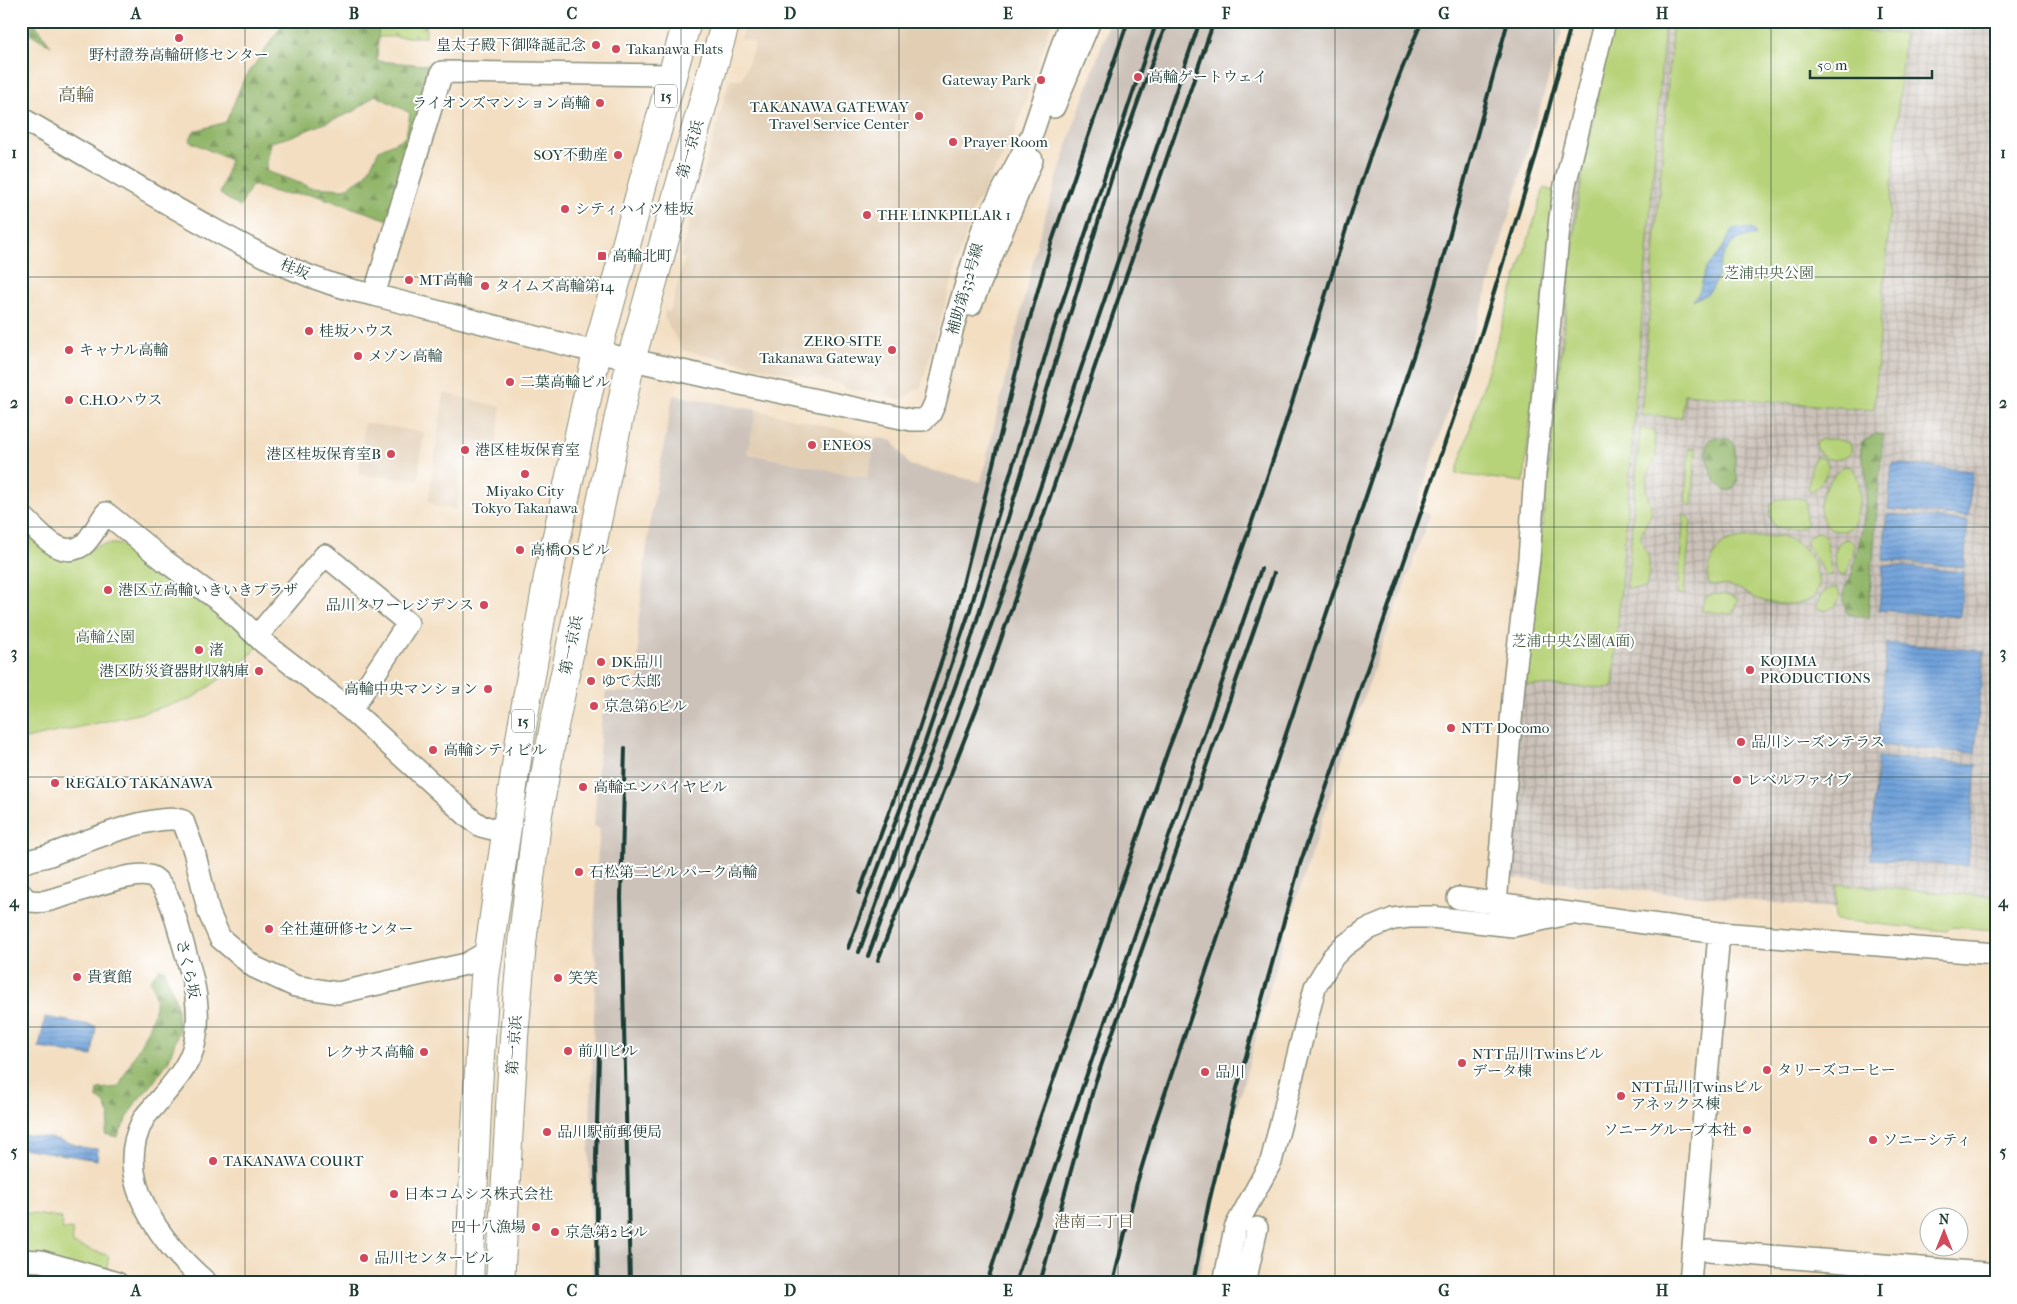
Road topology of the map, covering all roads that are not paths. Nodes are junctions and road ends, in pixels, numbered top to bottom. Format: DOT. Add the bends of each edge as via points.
graph roads {
  1 [pos="688,21"];
  2 [pos="726,21"];
  3 [pos="1070,21"];
  4 [pos="1090,21"];
  5 [pos="1605,21"];
  6 [pos="671,75"];
  7 [pos="21,118"];
  8 [pos="623,251"];
  9 [pos="658,260"];
  10 [pos="374,295"];
  11 [pos="597,352"];
  12 [pos="631,360"];
  13 [pos="923,420"];
  14 [pos="24,518"];
  15 [pos="258,635"];
  16 [pos="351,710"];
  17 [pos="505,832"];
  18 [pos="21,863"];
  19 [pos="21,894"];
  20 [pos="1458,898"];
  21 [pos="1496,904"];
  22 [pos="1568,914"];
  23 [pos="1719,933"];
  24 [pos="489,951"];
  25 [pos="1996,954"];
  26 [pos="1257,1228"];
  27 [pos="1708,1251"];
  28 [pos="21,1260"];
  29 [pos="1996,1274"];
  30 [pos="1902,1275"];
  31 [pos="117,1283"];
  32 [pos="207,1283"];
  33 [pos="469,1283"];
  34 [pos="500,1283"];
  35 [pos="1224,1283"];
  36 [pos="1245,1283"];
  37 [pos="1690,1283"];
  1 -- 6 [label="highway, 15"];
  2 -- 9 [label="highway, 第一京浜 / 15"];
  3 -- 13 [label="street, 補助第332号線" via="1031,136 982,228 935,404"];
  4 -- 13 [label="street"];
  5 -- 21 [label="street" via="1560,217 1529,559 1515,673"];
  6 -- 8 [label="highway, 15"];
  6 -- 10 [label="street" via="442,72"];
  7 -- 10 [label="street, 桂坂" via="148,194 248,248 326,282"];
  8 -- 9 [label="highway"];
  8 -- 11 [label="highway, 15"];
  9 -- 12 [label="highway, 第一京浜 / 15"];
  10 -- 11 [label="street, 桂坂"];
  11 -- 12 [label="street, 桂坂"];
  11 -- 17 [label="highway, 15" via="548,577"];
  12 -- 13 [label="street, 桂坂" via="745,386"];
  12 -- 34 [label="highway, 第一京浜 / 15" via="554,726 537,824 514,1037"];
  14 -- 15 [label="street" via="58,548 68,550 83,545 106,513"];
  15 -- 16 [label="street"];
  15 -- 16 [label="street" via="325,554 408,623"];
  16 -- 17 [label="street" via="471,819 481,826"];
  17 -- 24 [label="highway, 15"];
  18 -- 24 [label="street" via="136,826 162,819 177,819 183,821 194,851 209,913 220,938 254,967 295,986 338,993 466,964"];
  19 -- 32 [label="street, さくら坂" via="28,901 44,902 132,875 153,877 166,894 192,976 197,1022 185,1066 144,1118 134,1141 133,1163 136,1186 152,1220"];
  20 -- 21 [label="street"];
  21 -- 22 [label="street"];
  22 -- 23 [label="street"];
  22 -- 35 [label="street" via="1513,926 1431,917 1394,919 1366,930 1333,957 1315,987 1272,1162 1235,1228"];
  23 -- 25 [label="street"];
  23 -- 37 [label="street"];
  24 -- 33 [label="highway, 15" via="478,1088"];
  26 -- 36 [label="street"];
  27 -- 30 [label="street"];
  28 -- 31 [label="street" via="41,1261"];
  29 -- 30 [label="street"];
}
